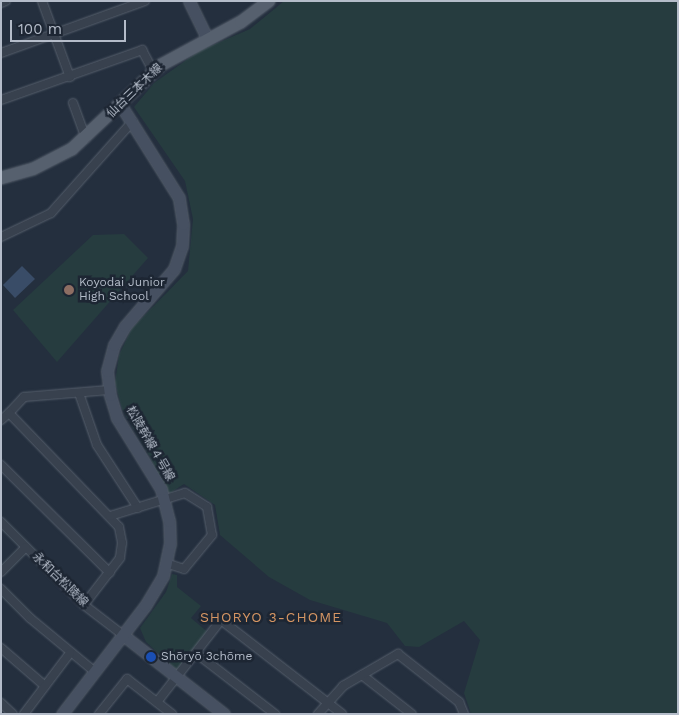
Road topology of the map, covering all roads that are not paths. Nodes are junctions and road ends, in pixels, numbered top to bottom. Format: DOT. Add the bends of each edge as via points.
graph roads {
  1 [pos="6,1"];
  2 [pos="42,1"];
  3 [pos="145,1"];
  4 [pos="189,1"];
  5 [pos="269,1"];
  6 [pos="1,3"];
  7 [pos="54,35"];
  8 [pos="207,38"];
  9 [pos="1,53"];
  10 [pos="153,71"];
  11 [pos="70,77"];
  12 [pos="1,100"];
  13 [pos="73,103"];
  14 [pos="120,104"];
  15 [pos="133,122"];
  16 [pos="86,139"];
  17 [pos="1,178"];
  18 [pos="1,237"];
  19 [pos="109,390"];
  20 [pos="79,393"];
  21 [pos="9,412"];
  22 [pos="1,420"];
  23 [pos="1,464"];
  24 [pos="164,500"];
  25 [pos="138,508"];
  26 [pos="110,516"];
  27 [pos="1,522"];
  28 [pos="26,547"];
  29 [pos="166,563"];
  30 [pos="1,572"];
  31 [pos="110,573"];
  32 [pos="1,589"];
  33 [pos="84,605"];
  34 [pos="123,635"];
  35 [pos="1,648"];
  36 [pos="70,653"];
  37 [pos="196,653"];
  38 [pos="95,672"];
  39 [pos="362,675"];
  40 [pos="177,677"];
  41 [pos="45,686"];
  42 [pos="157,702"];
  43 [pos="327,702"];
  44 [pos="1,704"];
  45 [pos="102,713"];
  46 [pos="13,714"];
  47 [pos="24,714"];
  48 [pos="62,714"];
  49 [pos="172,714"];
  50 [pos="224,714"];
  51 [pos="275,714"];
  52 [pos="318,714"];
  53 [pos="342,714"];
  54 [pos="412,714"];
  55 [pos="464,714"];
  1 -- 6 [label="street"];
  2 -- 7 [label="street"];
  3 -- 7 [label="street"];
  4 -- 8 [label="street"];
  5 -- 8 [label="main road, 仙台三本木線" via="241,22"];
  7 -- 9 [label="street"];
  7 -- 11 [label="street"];
  8 -- 10 [label="main road, 仙台三本木線"];
  10 -- 11 [label="street" via="142,50"];
  10 -- 14 [label="main road, 仙台三本木線"];
  11 -- 12 [label="street"];
  13 -- 16 [label="street"];
  14 -- 15 [label="street, 松陵幹線４号線"];
  14 -- 16 [label="main road, 仙台三本木線"];
  15 -- 18 [label="street" via="52,213"];
  15 -- 19 [label="street, 松陵幹線４号線" via="179,198 182,246 174,268 125,326 114,345 108,371"];
  16 -- 17 [label="main road, 仙台三本木線" via="52,161"];
  19 -- 20 [label="street"];
  19 -- 24 [label="street, 松陵幹線４号線" via="117,418"];
  20 -- 21 [label="street" via="24,396"];
  20 -- 25 [label="street" via="97,445"];
  21 -- 22 [label="street"];
  21 -- 26 [label="street"];
  23 -- 31 [label="street"];
  24 -- 25 [label="street"];
  24 -- 29 [label="street, 松陵幹線４号線" via="169,521"];
  24 -- 29 [label="street" via="186,493 207,507 212,536 184,569"];
  25 -- 26 [label="street"];
  26 -- 31 [label="street" via="119,527 122,543 120,558"];
  27 -- 28 [label="street, 永和台松陵線"];
  28 -- 30 [label="street"];
  28 -- 33 [label="street, 永和台松陵線"];
  29 -- 34 [label="street, 松陵幹線４号線" via="163,576"];
  31 -- 33 [label="street"];
  32 -- 36 [label="street"];
  33 -- 34 [label="street, 永和台松陵線"];
  34 -- 38 [label="street, 松陵幹線４号線"];
  34 -- 40 [label="street"];
  35 -- 41 [label="street"];
  36 -- 38 [label="street"];
  36 -- 41 [label="street"];
  37 -- 40 [label="street"];
  37 -- 43 [label="street" via="221,620"];
  37 -- 51 [label="street"];
  38 -- 48 [label="street, 松陵幹線４号線"];
  39 -- 43 [label="street" via="343,686"];
  39 -- 54 [label="street"];
  39 -- 55 [label="street" via="398,654 459,702"];
  40 -- 42 [label="street"];
  40 -- 50 [label="street"];
  41 -- 47 [label="street"];
  42 -- 45 [label="street" via="127,679"];
  42 -- 49 [label="street"];
  43 -- 52 [label="street"];
  43 -- 53 [label="street"];
  44 -- 46 [label="street"];
}
